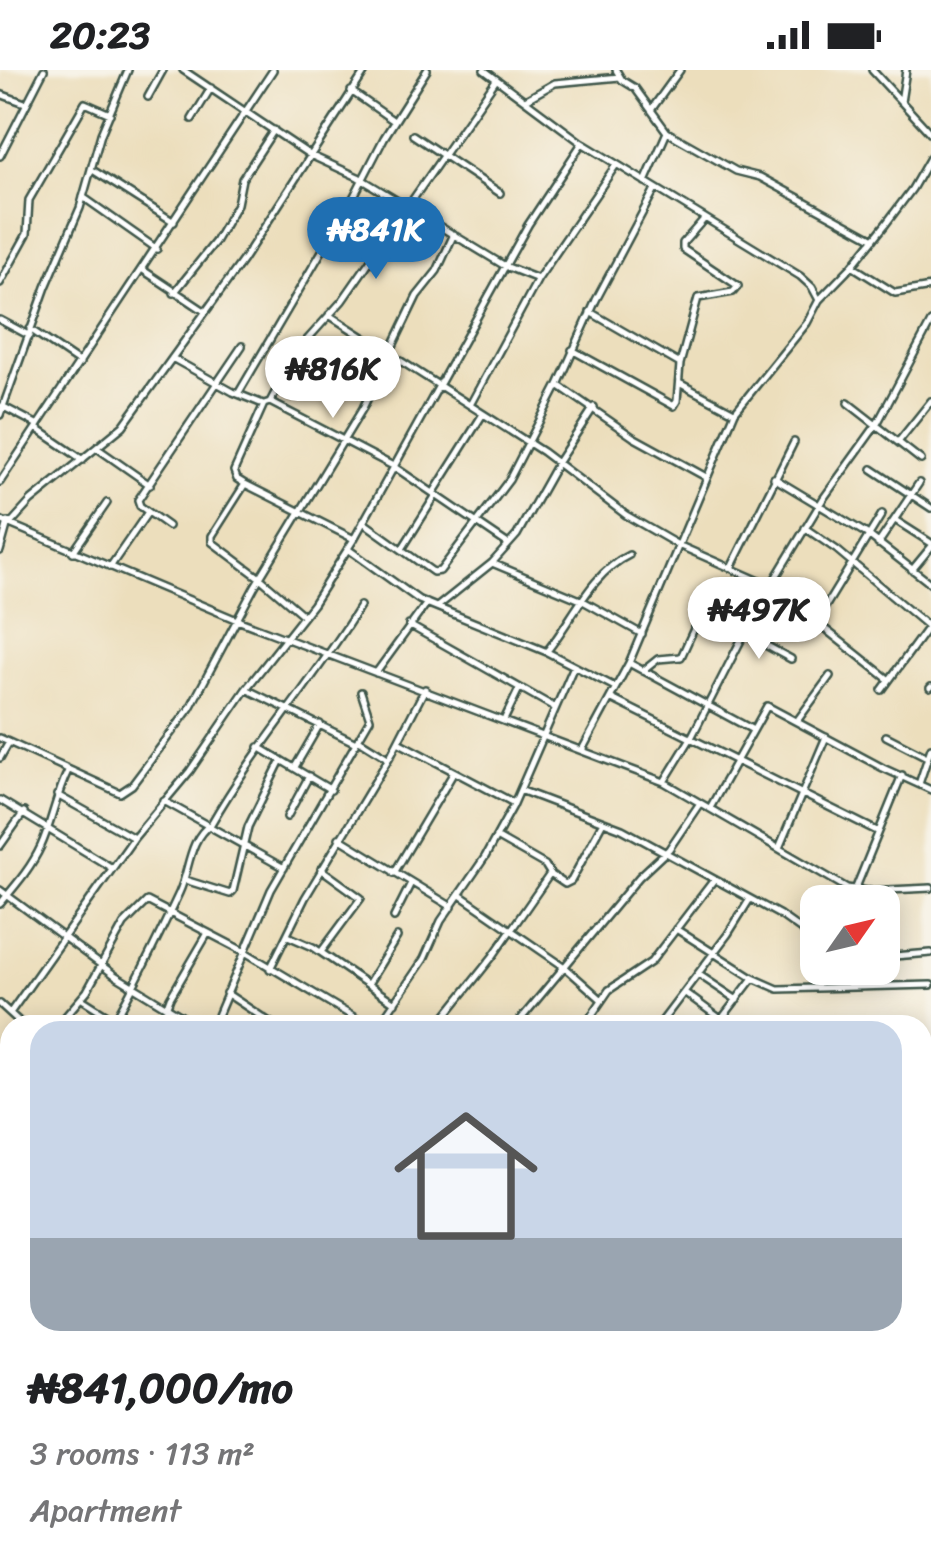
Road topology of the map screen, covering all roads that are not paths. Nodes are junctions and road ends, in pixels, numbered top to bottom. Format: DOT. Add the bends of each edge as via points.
graph roads {
  1 [pos="44,70"];
  2 [pos="128,70"];
  3 [pos="164,70"];
  4 [pos="182,70"];
  5 [pos="274,70"];
  6 [pos="366,70"];
  7 [pos="427,70"];
  8 [pos="484,70"];
  9 [pos="680,70"];
  10 [pos="872,70"];
  11 [pos="906,70"];
  12 [pos="195,73"];
  13 [pos="606,73"];
  14 [pos="618,73"];
  15 [pos="496,80"];
  16 [pos="211,88"];
  17 [pos="352,91"];
  18 [pos="0,94"];
  19 [pos="148,97"];
  20 [pos="524,100"];
  21 [pos="901,102"];
  22 [pos="26,103"];
  23 [pos="245,110"];
  24 [pos="651,110"];
  25 [pos="110,114"];
  26 [pos="192,119"];
  27 [pos="395,121"];
  28 [pos="274,130"];
  29 [pos="667,132"];
  30 [pos="931,134"];
  31 [pos="412,135"];
  32 [pos="582,143"];
  33 [pos="310,155"];
  34 [pos="443,155"];
  35 [pos="0,156"];
  36 [pos="931,156"];
  37 [pos="616,165"];
  38 [pos="91,169"];
  39 [pos="362,179"];
  40 [pos="645,182"];
  41 [pos="655,189"];
  42 [pos="500,193"];
  43 [pos="83,197"];
  44 [pos="408,207"];
  45 [pos="705,218"];
  46 [pos="174,222"];
  47 [pos="454,234"];
  48 [pos="874,238"];
  49 [pos="157,249"];
  50 [pos="506,266"];
  51 [pos="852,266"];
  52 [pos="143,270"];
  53 [pos="538,279"];
  54 [pos="0,283"];
  55 [pos="931,287"];
  56 [pos="174,293"];
  57 [pos="819,300"];
  58 [pos="204,310"];
  59 [pos="590,312"];
  60 [pos="329,316"];
  61 [pos="0,320"];
  62 [pos="931,322"];
  63 [pos="30,333"];
  64 [pos="242,346"];
  65 [pos="572,350"];
  66 [pos="390,354"];
  67 [pos="172,358"];
  68 [pos="80,363"];
  69 [pos="680,364"];
  70 [pos="216,383"];
  71 [pos="679,383"];
  72 [pos="438,384"];
  73 [pos="558,385"];
  74 [pos="238,394"];
  75 [pos="931,402"];
  76 [pos="267,403"];
  77 [pos="848,403"];
  78 [pos="2,406"];
  79 [pos="470,406"];
  80 [pos="594,407"];
  81 [pos="735,412"];
  82 [pos="484,414"];
  83 [pos="0,415"];
  84 [pos="877,424"];
  85 [pos="37,427"];
  86 [pos="341,442"];
  87 [pos="528,442"];
  88 [pos="794,442"];
  89 [pos="899,442"];
  90 [pos="97,448"];
  91 [pos="83,460"];
  92 [pos="921,460"];
  93 [pos="558,462"];
  94 [pos="393,466"];
  95 [pos="872,468"];
  96 [pos="706,476"];
  97 [pos="774,478"];
  98 [pos="0,482"];
  99 [pos="919,482"];
  100 [pos="244,484"];
  101 [pos="150,485"];
  102 [pos="434,494"];
  103 [pos="912,495"];
  104 [pos="107,503"];
  105 [pos="819,506"];
  106 [pos="931,508"];
  107 [pos="301,511"];
  108 [pos="148,512"];
  109 [pos="882,514"];
  110 [pos="0,520"];
  111 [pos="895,520"];
  112 [pos="10,522"];
  113 [pos="363,522"];
  114 [pos="477,522"];
  115 [pos="168,526"];
  116 [pos="805,528"];
  117 [pos="867,534"];
  118 [pos="354,539"];
  119 [pos="508,544"];
  120 [pos="678,544"];
  121 [pos="878,544"];
  122 [pos="931,545"];
  123 [pos="402,549"];
  124 [pos="348,550"];
  125 [pos="0,551"];
  126 [pos="73,552"];
  127 [pos="628,555"];
  128 [pos="492,563"];
  129 [pos="852,564"];
  130 [pos="110,567"];
  131 [pos="731,568"];
  132 [pos="912,570"];
  133 [pos="260,578"];
  134 [pos="931,584"];
  135 [pos="771,586"];
  136 [pos="583,601"];
  137 [pos="426,603"];
  138 [pos="360,606"];
  139 [pos="436,608"];
  140 [pos="303,615"];
  141 [pos="237,620"];
  142 [pos="816,622"];
  143 [pos="409,625"];
  144 [pos="929,628"];
  145 [pos="745,633"];
  146 [pos="642,634"];
  147 [pos="284,638"];
  148 [pos="547,652"];
  149 [pos="328,655"];
  150 [pos="791,660"];
  151 [pos="629,663"];
  152 [pos="574,666"];
  153 [pos="643,671"];
  154 [pos="376,673"];
  155 [pos="830,676"];
  156 [pos="888,679"];
  157 [pos="615,688"];
  158 [pos="246,689"];
  159 [pos="425,689"];
  160 [pos="519,689"];
  161 [pos="882,690"];
  162 [pos="361,692"];
  163 [pos="610,698"];
  164 [pos="708,705"];
  165 [pos="554,706"];
  166 [pos="289,708"];
  167 [pos="504,719"];
  168 [pos="798,721"];
  169 [pos="320,724"];
  170 [pos="752,730"];
  171 [pos="542,734"];
  172 [pos="886,736"];
  173 [pos="826,737"];
  174 [pos="0,738"];
  175 [pos="691,738"];
  176 [pos="358,742"];
  177 [pos="398,742"];
  178 [pos="8,744"];
  179 [pos="259,747"];
  180 [pos="931,748"];
  181 [pos="582,750"];
  182 [pos="0,758"];
  183 [pos="388,758"];
  184 [pos="927,758"];
  185 [pos="282,760"];
  186 [pos="735,762"];
  187 [pos="295,767"];
  188 [pos="68,771"];
  189 [pos="454,772"];
  190 [pos="309,776"];
  191 [pos="902,776"];
  192 [pos="664,782"];
  193 [pos="919,784"];
  194 [pos="331,790"];
  195 [pos="520,790"];
  196 [pos="931,790"];
  197 [pos="803,792"];
  198 [pos="57,794"];
  199 [pos="0,800"];
  200 [pos="164,801"];
  201 [pos="514,803"];
  202 [pos="700,803"];
  203 [pos="710,808"];
  204 [pos="24,812"];
  205 [pos="287,817"];
  206 [pos="603,822"];
  207 [pos="47,827"];
  208 [pos="206,827"];
  209 [pos="878,831"];
  210 [pos="496,837"];
  211 [pos="134,838"];
  212 [pos="339,838"];
  213 [pos="243,845"];
  214 [pos="0,846"];
  215 [pos="779,848"];
  216 [pos="664,853"];
  217 [pos="112,868"];
  218 [pos="284,868"];
  219 [pos="322,870"];
  220 [pos="394,873"];
  221 [pos="550,874"];
  222 [pos="184,880"];
  223 [pos="713,881"];
  224 [pos="411,883"];
  225 [pos="845,885"];
  226 [pos="856,885"];
  227 [pos="931,888"];
  228 [pos="900,889"];
  229 [pos="0,890"];
  230 [pos="460,895"];
  231 [pos="7,896"];
  232 [pos="750,900"];
  233 [pos="0,904"];
  234 [pos="452,907"];
  235 [pos="170,912"];
  236 [pos="394,916"];
  237 [pos="512,929"];
  238 [pos="676,929"];
  239 [pos="800,929"];
  240 [pos="208,933"];
  241 [pos="66,936"];
  242 [pos="288,936"];
  243 [pos="397,936"];
  244 [pos="246,952"];
  245 [pos="322,952"];
  246 [pos="714,953"];
  247 [pos="931,953"];
  248 [pos="900,956"];
  249 [pos="101,964"];
  250 [pos="566,968"];
  251 [pos="270,969"];
  252 [pos="698,974"];
  253 [pos="753,978"];
  254 [pos="368,984"];
  255 [pos="931,985"];
  256 [pos="132,987"];
  257 [pos="684,992"];
  258 [pos="226,993"];
  259 [pos="82,999"];
  260 [pos="602,1000"];
  261 [pos="737,1000"];
  262 [pos="395,1003"];
  263 [pos="0,1004"];
  264 [pos="166,1008"];
  265 [pos="10,1013"];
  266 [pos="386,1014"];
  267 [pos="67,1015"];
  268 [pos="103,1015"];
  269 [pos="118,1015"];
  270 [pos="164,1015"];
  271 [pos="178,1015"];
  272 [pos="218,1015"];
  273 [pos="258,1015"];
  274 [pos="351,1015"];
  275 [pos="446,1015"];
  276 [pos="525,1015"];
  277 [pos="592,1015"];
  278 [pos="666,1015"];
  279 [pos="711,1015"];
  280 [pos="725,1015"];
  1 -- 22 [label="street"];
  2 -- 25 [label="street"];
  3 -- 19 [label="street"];
  4 -- 12 [label="street"];
  5 -- 23 [label="street"];
  6 -- 17 [label="street"];
  7 -- 27 [label="street"];
  8 -- 15 [label="street"];
  9 -- 24 [label="street"];
  10 -- 21 [label="street"];
  11 -- 21 [label="street"];
  12 -- 16 [label="street"];
  13 -- 14 [label="street"];
  13 -- 20 [label="street" via="555,83"];
  14 -- 24 [label="street"];
  15 -- 20 [label="street"];
  15 -- 34 [label="street"];
  16 -- 23 [label="street"];
  16 -- 26 [label="street"];
  17 -- 27 [label="street"];
  17 -- 33 [label="street"];
  18 -- 22 [label="street"];
  20 -- 32 [label="street"];
  21 -- 30 [label="street"];
  22 -- 35 [label="street"];
  23 -- 28 [label="street"];
  23 -- 46 [label="street"];
  24 -- 29 [label="street"];
  25 -- 38 [label="street"];
  25 -- 54 [label="street" via="85,103 28,200 27,234"];
  27 -- 39 [label="street"];
  28 -- 33 [label="street"];
  28 -- 56 [label="street" via="242,179 222,232"];
  29 -- 40 [label="street"];
  29 -- 48 [label="street"];
  31 -- 34 [label="street"];
  32 -- 37 [label="street"];
  32 -- 50 [label="street"];
  33 -- 39 [label="street"];
  33 -- 58 [label="street"];
  34 -- 42 [label="street"];
  34 -- 44 [label="street"];
  36 -- 48 [label="street"];
  37 -- 40 [label="street"];
  37 -- 53 [label="street"];
  38 -- 43 [label="street"];
  38 -- 46 [label="street"];
  39 -- 44 [label="street"];
  39 -- 74 [label="street"];
  40 -- 41 [label="street"];
  41 -- 45 [label="street"];
  41 -- 59 [label="street"];
  43 -- 49 [label="street"];
  43 -- 63 [label="street"];
  44 -- 47 [label="street"];
  44 -- 60 [label="street"];
  45 -- 57 [label="street" via="800,276"];
  45 -- 69 [label="street" via="683,248 738,286 698,298"];
  46 -- 49 [label="street"];
  47 -- 50 [label="street"];
  47 -- 66 [label="street"];
  48 -- 51 [label="street"];
  49 -- 52 [label="street"];
  50 -- 53 [label="street"];
  50 -- 72 [label="street"];
  51 -- 55 [label="street" via="895,293"];
  51 -- 57 [label="street"];
  52 -- 56 [label="street"];
  52 -- 68 [label="street"];
  53 -- 79 [label="street"];
  56 -- 58 [label="street"];
  57 -- 81 [label="street"];
  58 -- 67 [label="street"];
  59 -- 65 [label="street"];
  59 -- 69 [label="street"];
  60 -- 66 [label="street"];
  60 -- 76 [label="street" via="297,351"];
  61 -- 63 [label="street"];
  62 -- 84 [label="street"];
  63 -- 68 [label="street"];
  63 -- 78 [label="street"];
  64 -- 70 [label="street"];
  65 -- 71 [label="street" via="667,405 677,402"];
  65 -- 73 [label="street"];
  66 -- 72 [label="street"];
  66 -- 86 [label="street"];
  67 -- 70 [label="street"];
  67 -- 90 [label="street" via="123,426"];
  68 -- 85 [label="street"];
  69 -- 71 [label="street"];
  70 -- 74 [label="street"];
  70 -- 101 [label="street"];
  71 -- 81 [label="street"];
  72 -- 79 [label="street"];
  72 -- 94 [label="street"];
  73 -- 80 [label="street"];
  73 -- 87 [label="street"];
  74 -- 76 [label="street"];
  75 -- 89 [label="street"];
  76 -- 86 [label="street"];
  76 -- 100 [label="street" via="234,471"];
  77 -- 84 [label="street"];
  78 -- 83 [label="street"];
  78 -- 85 [label="street"];
  79 -- 82 [label="street"];
  80 -- 93 [label="street"];
  80 -- 96 [label="street" via="633,437"];
  81 -- 96 [label="street"];
  82 -- 87 [label="street"];
  82 -- 102 [label="street"];
  84 -- 89 [label="street"];
  84 -- 105 [label="street"];
  85 -- 91 [label="street"];
  85 -- 98 [label="street"];
  86 -- 94 [label="street"];
  86 -- 107 [label="street"];
  87 -- 93 [label="street"];
  87 -- 114 [label="street"];
  88 -- 97 [label="street"];
  89 -- 92 [label="street"];
  90 -- 91 [label="street"];
  90 -- 101 [label="street"];
  91 -- 112 [label="street"];
  93 -- 119 [label="street"];
  93 -- 120 [label="street"];
  94 -- 102 [label="street"];
  94 -- 113 [label="street"];
  95 -- 103 [label="street"];
  96 -- 120 [label="street"];
  97 -- 105 [label="street"];
  97 -- 131 [label="street"];
  99 -- 103 [label="street"];
  100 -- 107 [label="street"];
  100 -- 133 [label="street" via="212,542"];
  101 -- 108 [label="street" via="137,503"];
  102 -- 114 [label="street"];
  102 -- 123 [label="street"];
  103 -- 106 [label="street"];
  103 -- 111 [label="street"];
  104 -- 126 [label="street"];
  105 -- 116 [label="street"];
  105 -- 117 [label="street"];
  107 -- 118 [label="street"];
  107 -- 133 [label="street"];
  108 -- 115 [label="street"];
  108 -- 130 [label="street"];
  109 -- 117 [label="street"];
  110 -- 112 [label="street"];
  111 -- 121 [label="street"];
  111 -- 122 [label="street"];
  112 -- 125 [label="street"];
  112 -- 126 [label="street"];
  113 -- 118 [label="street"];
  113 -- 123 [label="street"];
  114 -- 119 [label="street"];
  114 -- 123 [label="street" via="438,572"];
  116 -- 129 [label="street"];
  116 -- 135 [label="street"];
  117 -- 121 [label="street"];
  117 -- 129 [label="street"];
  118 -- 124 [label="street"];
  119 -- 128 [label="street"];
  120 -- 131 [label="street"];
  120 -- 146 [label="street"];
  121 -- 132 [label="street"];
  122 -- 132 [label="street"];
  124 -- 137 [label="street"];
  124 -- 140 [label="street"];
  126 -- 130 [label="street"];
  127 -- 136 [label="street" via="602,574"];
  128 -- 136 [label="street"];
  128 -- 139 [label="street"];
  129 -- 142 [label="street"];
  129 -- 144 [label="street"];
  130 -- 141 [label="street"];
  131 -- 135 [label="street"];
  132 -- 134 [label="street"];
  133 -- 140 [label="street"];
  133 -- 141 [label="street"];
  135 -- 142 [label="street"];
  135 -- 145 [label="street"];
  136 -- 146 [label="street"];
  136 -- 148 [label="street"];
  137 -- 139 [label="street"];
  137 -- 143 [label="street"];
  138 -- 149 [label="street"];
  139 -- 148 [label="street"];
  140 -- 147 [label="street"];
  141 -- 147 [label="street"];
  141 -- 188 [label="street" via="190,708 128,788 120,793"];
  142 -- 156 [label="street"];
  143 -- 154 [label="street"];
  143 -- 160 [label="street"];
  144 -- 156 [label="street"];
  145 -- 150 [label="street"];
  145 -- 153 [label="street" via="702,615 681,656 658,659"];
  145 -- 164 [label="street"];
  146 -- 151 [label="street"];
  147 -- 149 [label="street"];
  147 -- 158 [label="street"];
  148 -- 152 [label="street"];
  149 -- 154 [label="street"];
  149 -- 166 [label="street"];
  151 -- 153 [label="street"];
  151 -- 157 [label="street"];
  152 -- 157 [label="street"];
  152 -- 165 [label="street"];
  153 -- 164 [label="street"];
  154 -- 159 [label="street"];
  155 -- 168 [label="street"];
  156 -- 161 [label="street"];
  157 -- 163 [label="street"];
  158 -- 166 [label="street"];
  158 -- 200 [label="street"];
  159 -- 167 [label="street"];
  159 -- 177 [label="street"];
  160 -- 165 [label="street"];
  160 -- 167 [label="street"];
  162 -- 176 [label="street" via="370,719"];
  163 -- 175 [label="street"];
  163 -- 181 [label="street"];
  164 -- 170 [label="street"];
  164 -- 175 [label="street"];
  165 -- 171 [label="street"];
  166 -- 169 [label="street"];
  166 -- 179 [label="street"];
  167 -- 171 [label="street"];
  168 -- 170 [label="street" via="767,706"];
  168 -- 173 [label="street"];
  169 -- 176 [label="street"];
  169 -- 187 [label="street"];
  170 -- 186 [label="street"];
  171 -- 181 [label="street"];
  171 -- 195 [label="street"];
  172 -- 184 [label="street"];
  173 -- 191 [label="street"];
  173 -- 197 [label="street"];
  174 -- 178 [label="street"];
  175 -- 186 [label="street"];
  175 -- 192 [label="street"];
  176 -- 183 [label="street"];
  176 -- 194 [label="street"];
  177 -- 183 [label="street"];
  177 -- 189 [label="street"];
  178 -- 182 [label="street"];
  178 -- 188 [label="street"];
  179 -- 185 [label="street"];
  179 -- 208 [label="street"];
  180 -- 184 [label="street"];
  181 -- 192 [label="street"];
  183 -- 212 [label="street"];
  184 -- 193 [label="street"];
  185 -- 187 [label="street"];
  185 -- 213 [label="street"];
  186 -- 197 [label="street"];
  186 -- 203 [label="street"];
  187 -- 190 [label="street"];
  188 -- 198 [label="street"];
  189 -- 201 [label="street"];
  189 -- 220 [label="street"];
  190 -- 194 [label="street"];
  190 -- 205 [label="street"];
  191 -- 193 [label="street"];
  191 -- 209 [label="street"];
  192 -- 202 [label="street"];
  193 -- 196 [label="street"];
  194 -- 218 [label="street"];
  195 -- 201 [label="street"];
  195 -- 206 [label="street"];
  197 -- 209 [label="street"];
  197 -- 215 [label="street"];
  198 -- 207 [label="street"];
  198 -- 211 [label="street"];
  199 -- 204 [label="street"];
  200 -- 208 [label="street"];
  200 -- 211 [label="street"];
  201 -- 210 [label="street"];
  202 -- 203 [label="street"];
  202 -- 216 [label="street"];
  203 -- 215 [label="street"];
  204 -- 207 [label="street"];
  204 -- 214 [label="street"];
  206 -- 216 [label="street"];
  206 -- 221 [label="street" via="568,884"];
  207 -- 217 [label="street"];
  207 -- 231 [label="street"];
  208 -- 213 [label="street"];
  208 -- 222 [label="street"];
  209 -- 226 [label="street"];
  210 -- 221 [label="street" via="546,864"];
  210 -- 230 [label="street"];
  211 -- 217 [label="street"];
  212 -- 219 [label="street"];
  212 -- 220 [label="street"];
  213 -- 218 [label="street"];
  213 -- 222 [label="street" via="230,894"];
  215 -- 225 [label="street"];
  216 -- 223 [label="street"];
  216 -- 250 [label="street"];
  217 -- 241 [label="street"];
  218 -- 244 [label="street"];
  219 -- 242 [label="street"];
  219 -- 245 [label="street" via="360,898"];
  220 -- 224 [label="street"];
  221 -- 237 [label="street"];
  222 -- 235 [label="street"];
  223 -- 232 [label="street"];
  223 -- 238 [label="street"];
  224 -- 234 [label="street"];
  224 -- 236 [label="street"];
  227 -- 228 [label="street"];
  229 -- 231 [label="street"];
  230 -- 234 [label="street"];
  230 -- 237 [label="street"];
  231 -- 233 [label="street"];
  231 -- 241 [label="street"];
  232 -- 239 [label="street"];
  232 -- 246 [label="street"];
  234 -- 262 [label="street"];
  235 -- 240 [label="street"];
  235 -- 249 [label="street" via="142,904"];
  235 -- 256 [label="street"];
  237 -- 250 [label="street"];
  237 -- 275 [label="street"];
  238 -- 246 [label="street"];
  238 -- 260 [label="street" via="652,962"];
  240 -- 244 [label="street"];
  240 -- 264 [label="street"];
  241 -- 249 [label="street"];
  241 -- 265 [label="street"];
  242 -- 245 [label="street"];
  242 -- 251 [label="street"];
  243 -- 254 [label="street"];
  244 -- 251 [label="street"];
  244 -- 258 [label="street"];
  245 -- 254 [label="street"];
  246 -- 252 [label="street"];
  246 -- 253 [label="street"];
  247 -- 248 [label="street"];
  249 -- 256 [label="street"];
  249 -- 259 [label="street"];
  250 -- 260 [label="street"];
  250 -- 276 [label="street"];
  251 -- 274 [label="street"];
  252 -- 257 [label="street"];
  252 -- 261 [label="street"];
  253 -- 255 [label="street" via="797,991"];
  253 -- 261 [label="street"];
  254 -- 262 [label="street"];
  256 -- 264 [label="street"];
  256 -- 269 [label="street"];
  257 -- 278 [label="street"];
  257 -- 279 [label="street"];
  258 -- 272 [label="street"];
  258 -- 273 [label="street"];
  259 -- 267 [label="street"];
  259 -- 268 [label="street"];
  260 -- 277 [label="street"];
  261 -- 280 [label="street"];
  262 -- 266 [label="street"];
  263 -- 265 [label="street"];
  264 -- 270 [label="street"];
  264 -- 271 [label="street"];
}
